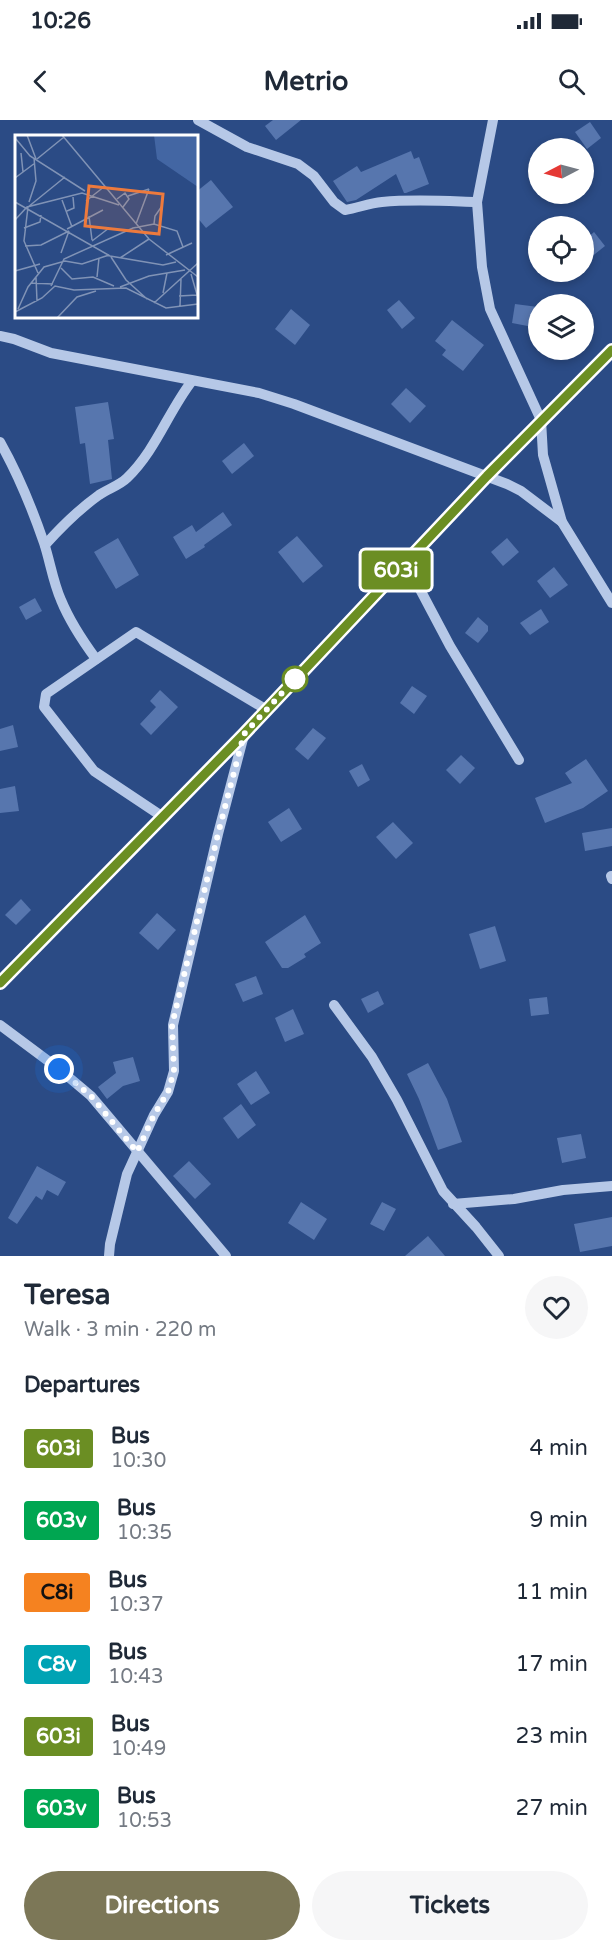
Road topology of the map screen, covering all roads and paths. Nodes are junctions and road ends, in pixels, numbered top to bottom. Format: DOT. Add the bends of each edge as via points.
graph roads {
  1 [pos="198,120"];
  2 [pos="493,120"];
  3 [pos="477,202"];
  4 [pos="0,336"];
  5 [pos="612,350"];
  6 [pos="192,381"];
  7 [pos="541,420"];
  8 [pos="0,442"];
  9 [pos="487,476"];
  10 [pos="562,522"];
  11 [pos="45,546"];
  12 [pos="405,561"];
  13 [pos="612,603"];
  14 [pos="96,659"];
  15 [pos="267,710"];
  16 [pos="244,734"];
  17 [pos="519,760"];
  18 [pos="163,817"];
  19 [pos="0,983"];
  20 [pos="334,1005"];
  21 [pos="0,1025"];
  22 [pos="137,1152"];
  23 [pos="612,1186"];
  24 [pos="453,1204"];
  25 [pos="107,1256"];
  26 [pos="226,1256"];
  27 [pos="499,1256"];
  1 -- 3 [label="street" via="247,147 298,164 345,210 379,202"];
  2 -- 3 [label="street"];
  3 -- 7 [label="street" via="490,309"];
  4 -- 6 [label="street" via="51,353"];
  5 -- 7 [label="street"];
  6 -- 9 [label="street" via="259,393 294,404"];
  6 -- 11 [label="street" via="156,442 127,478 68,519"];
  7 -- 9 [label="street"];
  7 -- 10 [label="street" via="543,455"];
  8 -- 11 [label="street"];
  9 -- 10 [label="street" via="521,491"];
  9 -- 12 [label="street"];
  10 -- 13 [label="street"];
  11 -- 14 [label="street" via="60,599 78,635"];
  12 -- 15 [label="street"];
  12 -- 17 [label="street" via="450,646"];
  14 -- 15 [label="street" via="135,632"];
  14 -- 18 [label="street" via="46,694 44,707 94,771"];
  15 -- 16 [label="street"];
  16 -- 18 [label="street"];
  16 -- 22 [label="street" via="172,1025 174,1071 168,1092"];
  18 -- 19 [label="street"];
  20 -- 24 [label="street" via="372,1057"];
  21 -- 22 [label="street" via="91,1096"];
  22 -- 25 [label="street" via="127,1174"];
  22 -- 26 [label="street"];
  23 -- 24 [label="street"];
  24 -- 27 [label="street"];
}
